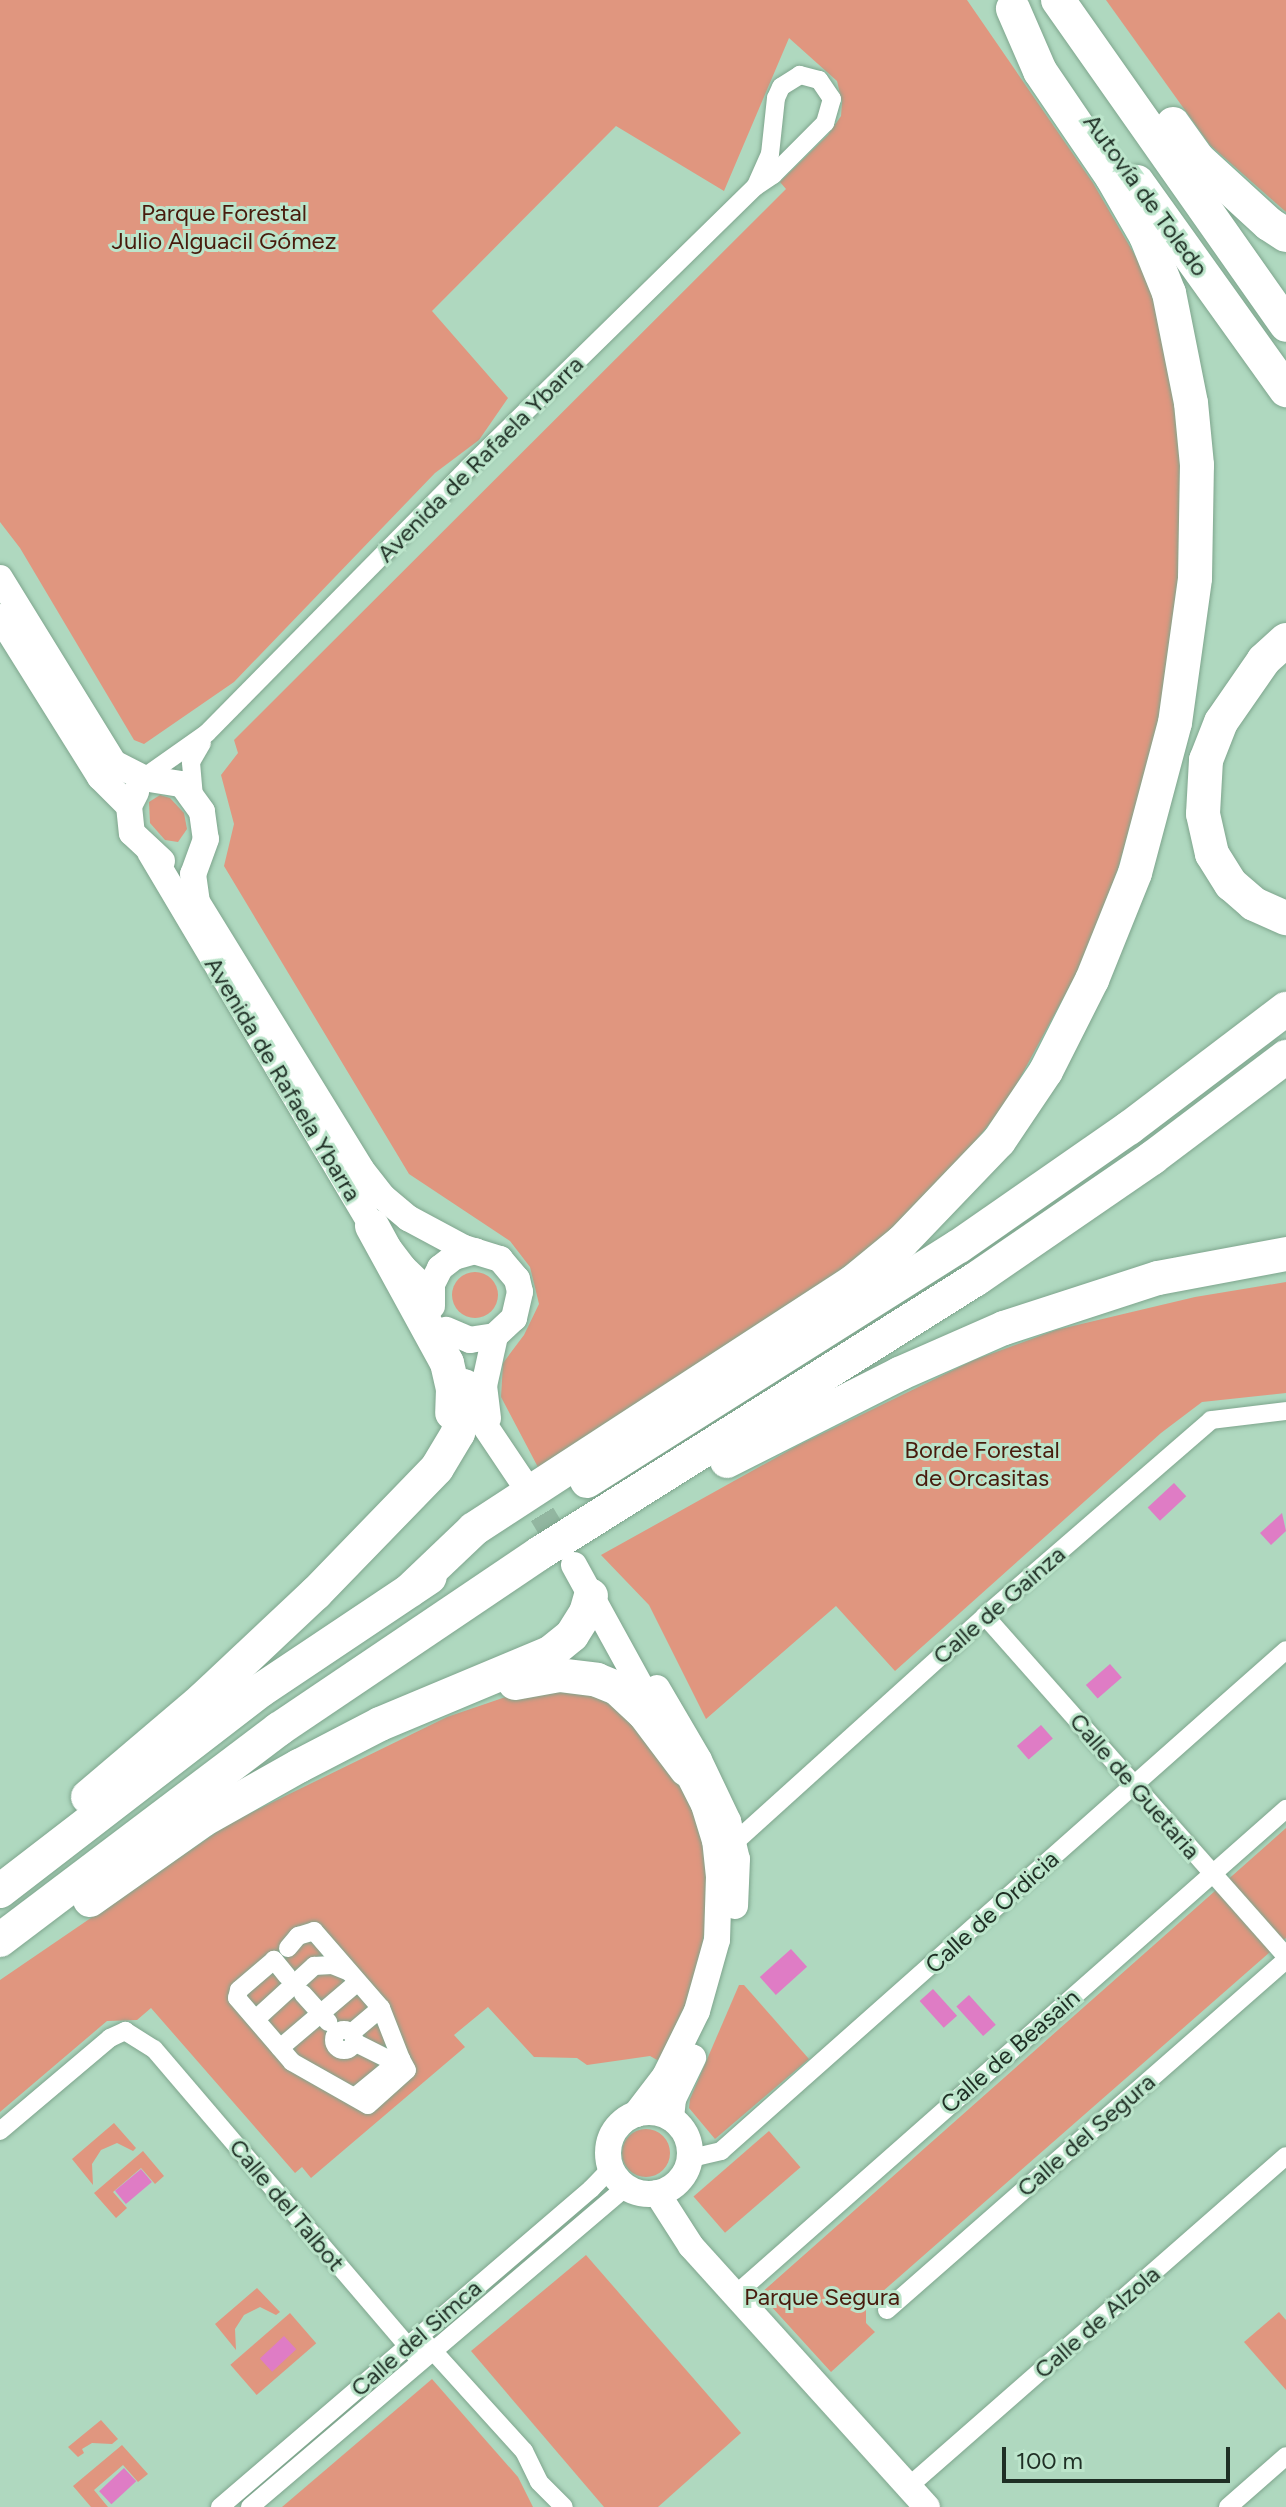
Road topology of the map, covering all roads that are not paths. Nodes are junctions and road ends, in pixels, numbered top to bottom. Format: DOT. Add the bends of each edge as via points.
graph roads {
  1 [pos="1058,0"];
  2 [pos="1083,0"];
  3 [pos="1010,4"];
  4 [pos="755,187"];
  5 [pos="1286,235"];
  6 [pos="1286,325"];
  7 [pos="1286,390"];
  8 [pos="0,578"];
  9 [pos="0,617"];
  10 [pos="1286,640"];
  11 [pos="207,733"];
  12 [pos="153,778"];
  13 [pos="195,801"];
  14 [pos="129,806"];
  15 [pos="206,839"];
  16 [pos="150,852"];
  17 [pos="1286,918"];
  18 [pos="1286,1009"];
  19 [pos="1286,1057"];
  20 [pos="372,1226"];
  21 [pos="475,1251"];
  22 [pos="1286,1254"];
  23 [pos="431,1294"];
  24 [pos="446,1330"];
  25 [pos="495,1336"];
  26 [pos="465,1387"];
  27 [pos="1286,1411"];
  28 [pos="495,1440"];
  29 [pos="522,1481"];
  30 [pos="407,1498"];
  31 [pos="540,1553"];
  32 [pos="574,1565"];
  33 [pos="410,1590"];
  34 [pos="591,1596"];
  35 [pos="985,1616"];
  36 [pos="1286,1650"];
  37 [pos="334,1748"];
  38 [pos="687,1770"];
  39 [pos="1134,1785"];
  40 [pos="1286,1809"];
  41 [pos="734,1843"];
  42 [pos="1212,1873"];
  43 [pos="0,1879"];
  44 [pos="0,1891"];
  45 [pos="0,1940"];
  46 [pos="281,1954"];
  47 [pos="1286,1958"];
  48 [pos="0,1960"];
  49 [pos="345,1974"];
  50 [pos="298,1983"];
  51 [pos="334,2000"];
  52 [pos="320,2013"];
  53 [pos="375,2014"];
  54 [pos="256,2019"];
  55 [pos="345,2038"];
  56 [pos="280,2048"];
  57 [pos="401,2059"];
  58 [pos="310,2072"];
  59 [pos="636,2114"];
  60 [pos="671,2118"];
  61 [pos="0,2131"];
  62 [pos="690,2153"];
  63 [pos="1286,2156"];
  64 [pos="618,2177"];
  65 [pos="657,2193"];
  66 [pos="735,2295"];
  67 [pos="887,2310"];
  68 [pos="419,2348"];
  69 [pos="1286,2456"];
  70 [pos="908,2487"];
  71 [pos="220,2507"];
  72 [pos="250,2507"];
  73 [pos="564,2507"];
  74 [pos="927,2507"];
  75 [pos="1228,2507"];
  1 -- 6 [label="highway, Autovía de Toledo"];
  2 -- 5 [label="highway" via="1198,159"];
  3 -- 7 [label="highway, Autovía de Toledo"];
  3 -- 33 [label="highway" via="1040,71 1146,236 1169,293 1189,389 1197,465 1195,578 1175,723 1135,873 1092,980 1046,1071 999,1141 902,1242 852,1283 474,1529"];
  4 -- 4 [label="street, Avenida de Rafaela Ybarra" via="825,123 832,99 819,80 800,75 781,87 770,154"];
  4 -- 11 [label="street, Avenida de Rafaela Ybarra"];
  8 -- 12 [label="main road" via="114,763"];
  9 -- 14 [label="main road, Avenida de Rafaela Ybarra" via="100,777"];
  10 -- 17 [label="highway" via="1264,660 1221,722 1206,760 1203,814 1212,854 1231,884 1254,904"];
  11 -- 12 [label="street"];
  11 -- 13 [label="street" via="191,762"];
  12 -- 13 [label="main road" via="182,784"];
  12 -- 14 [label="main road"];
  13 -- 15 [label="main road"];
  14 -- 16 [label="main road, Avenida de Rafaela Ybarra" via="132,833"];
  15 -- 16 [label="main road" via="184,862 164,862"];
  15 -- 21 [label="main road, Avenida de Rafaela Ybarra" via="193,874 197,902 361,1169 408,1218"];
  16 -- 20 [label="main road, Avenida de Rafaela Ybarra"];
  18 -- 33 [label="highway" via="1129,1128 959,1246"];
  19 -- 31 [label="highway" via="1152,1158 976,1279"];
  20 -- 23 [label="main road, Avenida de Rafaela Ybarra"];
  20 -- 30 [label="highway" via="447,1363 453,1389 451,1421 442,1445"];
  21 -- 23 [label="main road" via="447,1262"];
  21 -- 25 [label="main road, Avenida de Rafaela Ybarra" via="500,1259 517,1279 514,1318"];
  22 -- 31 [label="highway" via="1158,1278 992,1333"];
  23 -- 24 [label="main road, Avenida de Rafaela Ybarra" via="434,1313"];
  24 -- 25 [label="main road" via="470,1340"];
  24 -- 26 [label="main road, Avenida de Rafaela Ybarra"];
  25 -- 28 [label="main road, Avenida de Rafaela Ybarra" via="484,1386"];
  26 -- 28 [label="main road, Avenida de Rafaela Ybarra"];
  26 -- 30 [label="highway" via="453,1444"];
  27 -- 35 [label="street, Calle de Gainza" via="1211,1420"];
  28 -- 29 [label="main road, Avenida de Rafaela Ybarra"];
  30 -- 43 [label="highway" via="315,1594"];
  31 -- 45 [label="highway" via="279,1729"];
  32 -- 34 [label="main road"];
  33 -- 44 [label="highway" via="261,1690"];
  34 -- 37 [label="highway" via="576,1629 550,1653"];
  34 -- 38 [label="main road"];
  34 -- 41 [label="main road" via="639,1661 699,1760"];
  35 -- 39 [label="street, Calle de Guetaria"];
  35 -- 41 [label="street, Calle de Gainza"];
  36 -- 39 [label="street, Calle de Ordicia"];
  37 -- 38 [label="highway" via="523,1681 559,1675 597,1680 627,1695"];
  37 -- 48 [label="highway" via="203,1820"];
  38 -- 59 [label="main road" via="715,1841 717,1940 697,2011 665,2076"];
  39 -- 42 [label="street, Calle de Guetaria"];
  39 -- 62 [label="street, Calle de Ordicia" via="721,2151"];
  40 -- 42 [label="street, Calle de Beasain"];
  41 -- 60 [label="main road" via="736,1895 726,1973 673,2099"];
  42 -- 47 [label="street, Calle de Guetaria"];
  42 -- 66 [label="street, Calle de Beasain"];
  46 -- 49 [label="street" via="298,1936 314,1931"];
  46 -- 50 [label="street"];
  46 -- 54 [label="street" via="237,1994"];
  47 -- 67 [label="street, Calle del Segura"];
  49 -- 50 [label="street" via="318,1964"];
  49 -- 51 [label="street"];
  49 -- 53 [label="street"];
  50 -- 51 [label="street" via="320,1968 335,1973 340,1989"];
  50 -- 52 [label="street"];
  50 -- 54 [label="street"];
  51 -- 52 [label="street"];
  52 -- 55 [label="street"];
  52 -- 56 [label="street"];
  53 -- 55 [label="street"];
  53 -- 57 [label="street"];
  54 -- 56 [label="street"];
  55 -- 57 [label="street" via="390,2060"];
  55 -- 58 [label="street"];
  56 -- 58 [label="street"];
  57 -- 58 [label="street" via="407,2070 368,2105"];
  59 -- 60 [label="main road"];
  59 -- 64 [label="main road" via="613,2134 609,2146"];
  60 -- 62 [label="main road" via="687,2138"];
  61 -- 68 [label="street, Calle del Talbot" via="125,2031 154,2049"];
  62 -- 65 [label="main road" via="684,2174"];
  63 -- 70 [label="street, Calle de Alzola"];
  64 -- 65 [label="main road" via="641,2193"];
  64 -- 68 [label="street, Calle del Simca" via="591,2189"];
  65 -- 66 [label="main road" via="691,2246"];
  66 -- 70 [label="main road"];
  68 -- 71 [label="street, Calle del Simca"];
  68 -- 72 [label="street, Calle del Simca"];
  68 -- 73 [label="street, Calle del Talbot" via="524,2451 539,2482"];
  69 -- 75 [label="street"];
  70 -- 74 [label="main road"];
}
